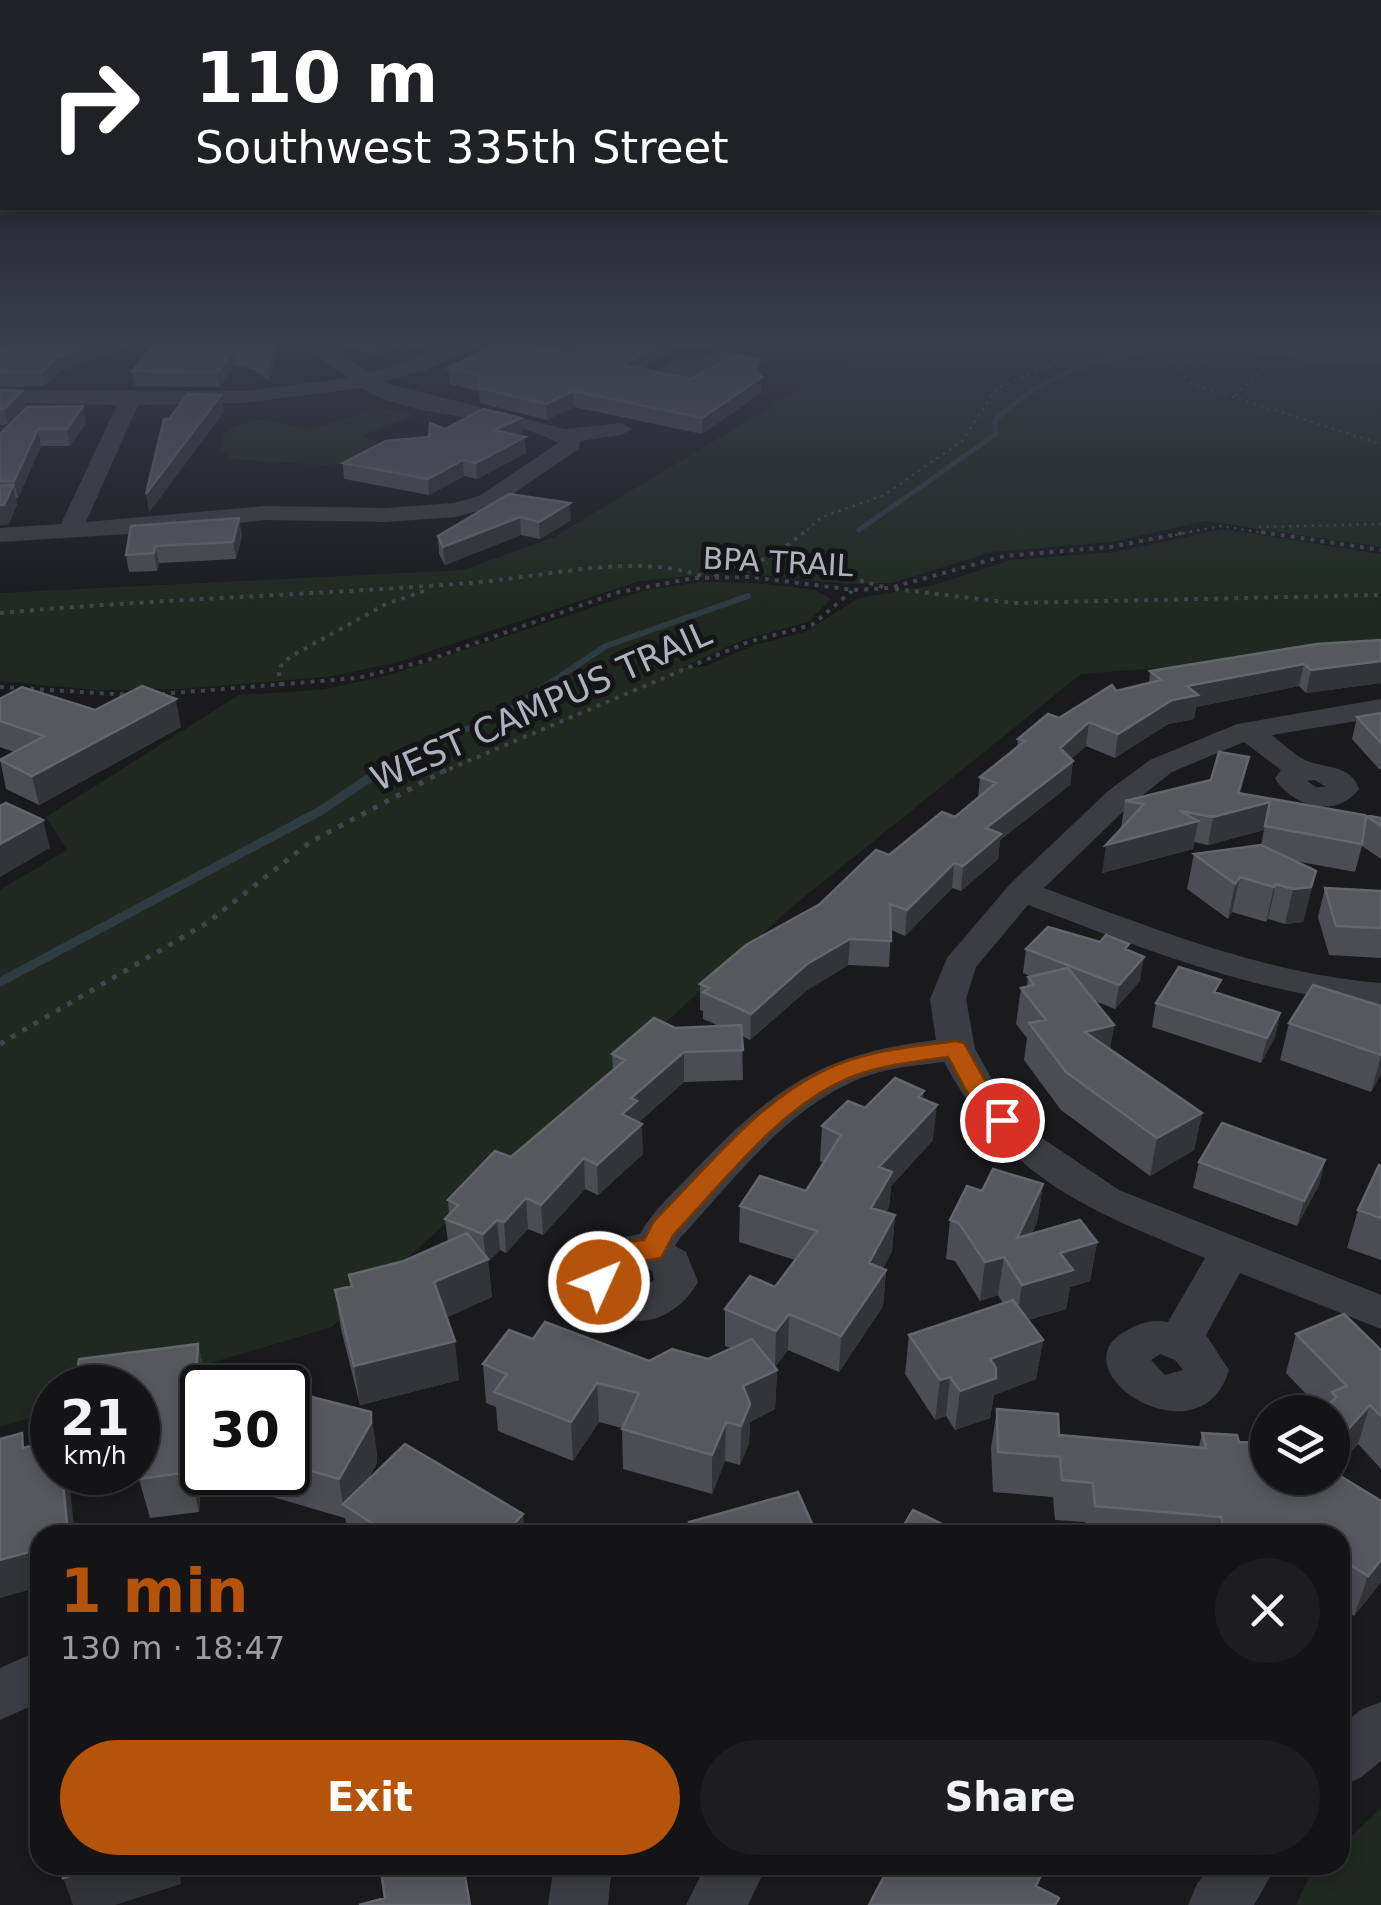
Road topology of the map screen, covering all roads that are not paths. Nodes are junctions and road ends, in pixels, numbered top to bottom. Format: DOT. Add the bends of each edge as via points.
graph roads {
  1 [pos="115,432"];
  2 [pos="551,432"];
  3 [pos="597,432"];
  4 [pos="564,436"];
  5 [pos="70,531"];
  6 [pos="0,535"];
  7 [pos="1381,708"];
  8 [pos="1247,730"];
  9 [pos="1301,771"];
  10 [pos="1022,891"];
  11 [pos="1381,994"];
  12 [pos="956,1049"];
  13 [pos="652,1251"];
  14 [pos="1230,1252"];
  15 [pos="1381,1313"];
  16 [pos="1180,1341"];
  17 [pos="30,1680"];
  18 [pos="0,1696"];
  19 [pos="1381,1728"];
  20 [pos="1350,1752"];
  21 [pos="582,1875"];
  22 [pos="732,1875"];
  23 [pos="1240,1875"];
  24 [pos="578,1905"];
  25 [pos="716,1905"];
  26 [pos="1218,1905"];
  1 -- 5 [label="street"];
  2 -- 4 [label="street"];
  3 -- 4 [label="street"];
  4 -- 5 [label="street" via="571,444 556,457 487,500 456,510 265,513"];
  5 -- 6 [label="street"];
  7 -- 8 [label="street"];
  8 -- 9 [label="street"];
  8 -- 10 [label="street" via="1161,766"];
  10 -- 11 [label="street" via="1286,981"];
  10 -- 12 [label="street" via="959,965 948,998"];
  12 -- 13 [label="street" via="881,1059 788,1102 664,1228"];
  12 -- 14 [label="street" via="982,1097 1022,1144 1104,1200"];
  14 -- 15 [label="street"];
  14 -- 16 [label="street"];
  17 -- 18 [label="street"];
  19 -- 20 [label="street"];
  21 -- 24 [label="street"];
  22 -- 25 [label="street"];
  23 -- 26 [label="street"];
}
